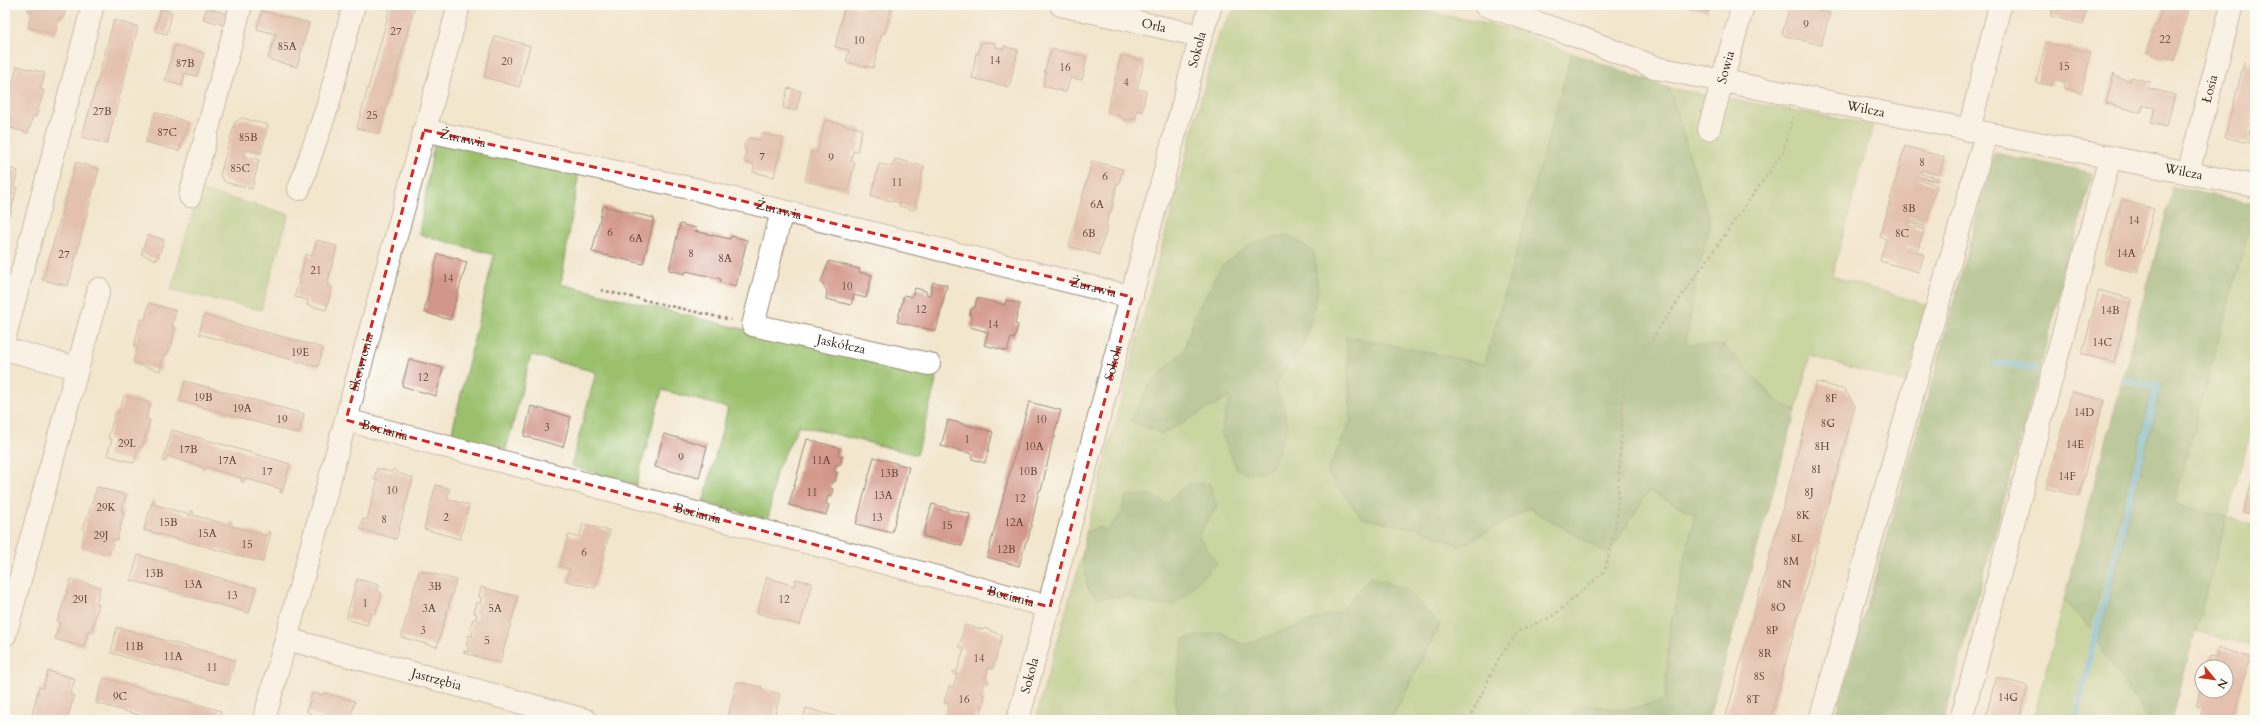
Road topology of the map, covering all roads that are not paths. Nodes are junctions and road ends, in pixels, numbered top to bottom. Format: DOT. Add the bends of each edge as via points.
graph roads {
  1 [pos="93,5"];
  2 [pos="241,5"];
  3 [pos="354,5"];
  4 [pos="459,5"];
  5 [pos="1061,5"];
  6 [pos="1211,5"];
  7 [pos="1485,5"];
  8 [pos="1743,5"];
  9 [pos="2000,5"];
  10 [pos="2232,5"];
  11 [pos="1201,36"];
  12 [pos="1722,82"];
  13 [pos="1709,129"];
  14 [pos="424,130"];
  15 [pos="1978,132"];
  16 [pos="2110,158"];
  17 [pos="2188,173"];
  18 [pos="2255,186"];
  19 [pos="299,189"];
  20 [pos="190,196"];
  21 [pos="782,211"];
  22 [pos="99,289"];
  23 [pos="1132,297"];
  24 [pos="5,336"];
  25 [pos="5,349"];
  26 [pos="929,364"];
  27 [pos="77,368"];
  28 [pos="346,420"];
  29 [pos="1050,607"];
  30 [pos="5,635"];
  31 [pos="287,639"];
  32 [pos="264,720"];
  33 [pos="586,720"];
  34 [pos="1018,720"];
  35 [pos="1820,720"];
  36 [pos="1961,720"];
  1 -- 24 [label="street"];
  2 -- 20 [label="street"];
  3 -- 19 [label="street" via="328,105"];
  4 -- 14 [label="street, Skowronia"];
  5 -- 11 [label="street, Orla"];
  6 -- 11 [label="street, Sokola"];
  7 -- 12 [label="street, Wilcza" via="1576,36 1657,68"];
  8 -- 12 [label="street, Sowia"];
  9 -- 15 [label="street"];
  10 -- 17 [label="street, Łosia"];
  11 -- 23 [label="street, Sokola"];
  12 -- 13 [label="street, Sowia"];
  12 -- 15 [label="street, Wilcza"];
  14 -- 21 [label="street, Żurawia" via="694,189"];
  14 -- 28 [label="street, Skowronia"];
  15 -- 16 [label="street, Wilcza"];
  15 -- 35 [label="street"];
  16 -- 17 [label="street, Wilcza"];
  16 -- 36 [label="street"];
  17 -- 18 [label="street, Wilcza"];
  21 -- 23 [label="street, Żurawia"];
  21 -- 26 [label="street, Jaskółcza" via="753,324"];
  22 -- 27 [label="street"];
  23 -- 29 [label="street, Sokola"];
  25 -- 27 [label="street"];
  27 -- 30 [label="street"];
  28 -- 29 [label="street, Bociania"];
  28 -- 31 [label="street, Skowronia"];
  29 -- 34 [label="street, Sokola"];
  31 -- 32 [label="street, Skowronia"];
  31 -- 33 [label="street, Jastrzębia"];
}
